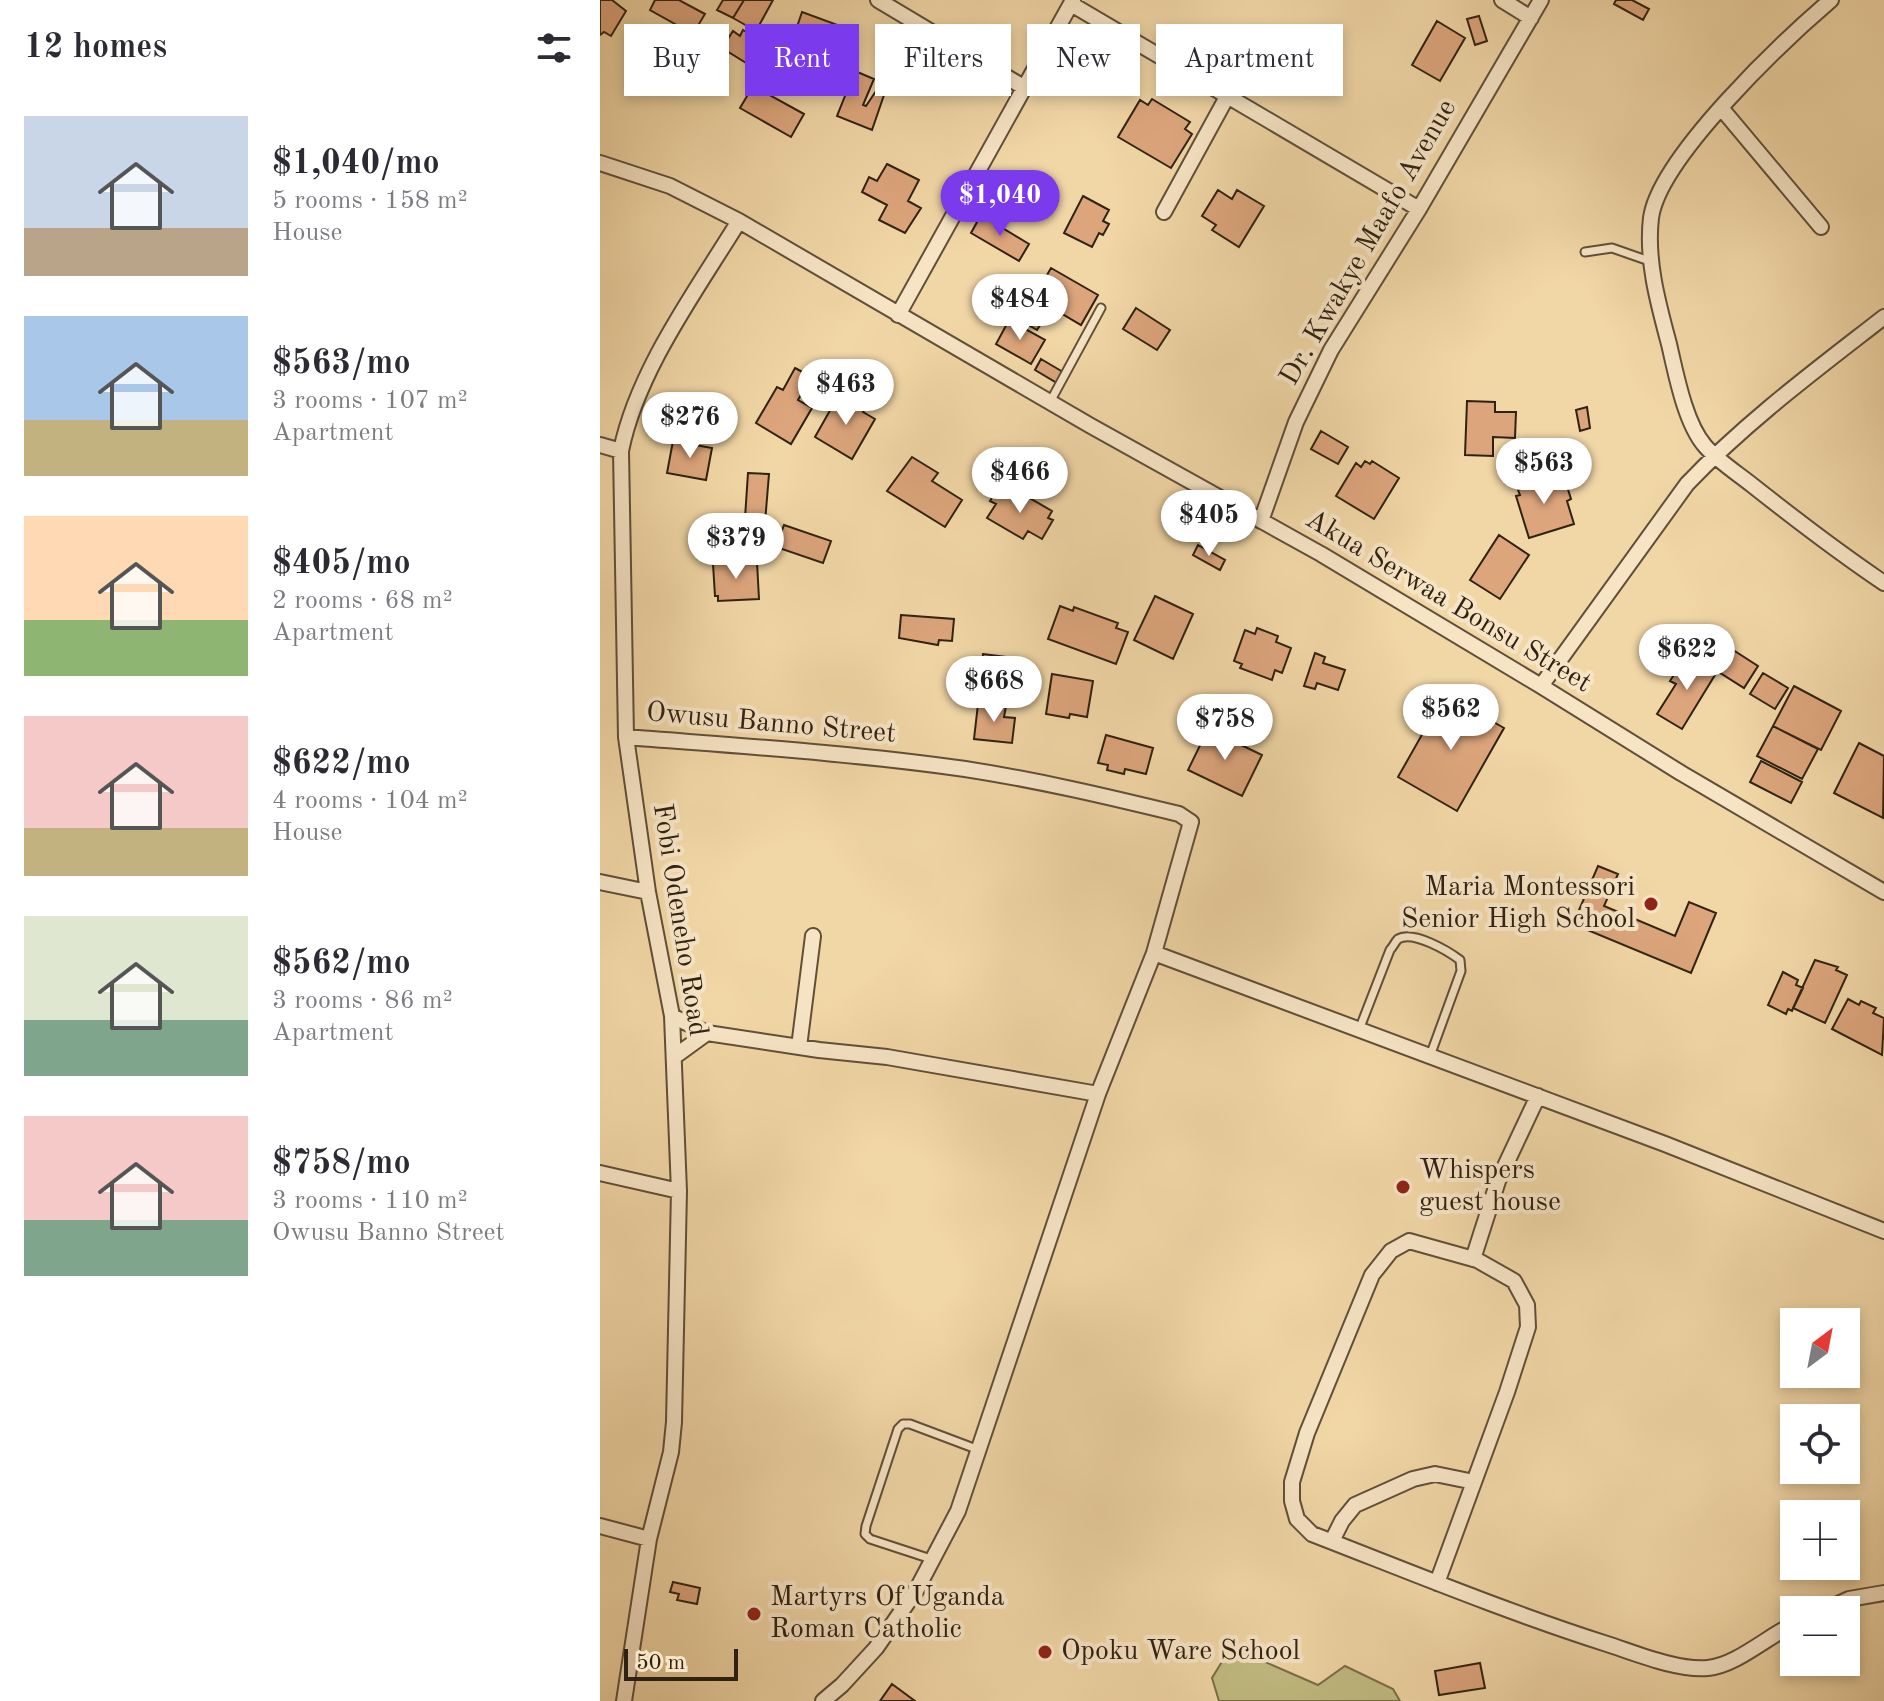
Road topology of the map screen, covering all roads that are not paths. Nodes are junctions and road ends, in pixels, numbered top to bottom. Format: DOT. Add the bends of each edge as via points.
graph roads {
  1 [pos="878,0"];
  2 [pos="1502,0"];
  3 [pos="1541,0"];
  4 [pos="1831,0"];
  5 [pos="1072,2"];
  6 [pos="1531,18"];
  7 [pos="1156,52"];
  8 [pos="1025,88"];
  9 [pos="1227,96"];
  10 [pos="1230,96"];
  11 [pos="1722,109"];
  12 [pos="600,163"];
  13 [pos="1419,209"];
  14 [pos="1164,212"];
  15 [pos="739,221"];
  16 [pos="1821,227"];
  17 [pos="1585,252"];
  18 [pos="1652,262"];
  19 [pos="1101,308"];
  20 [pos="898,315"];
  21 [pos="1884,317"];
  22 [pos="1050,402"];
  23 [pos="600,445"];
  24 [pos="621,451"];
  25 [pos="1714,455"];
  26 [pos="1261,521"];
  27 [pos="1884,583"];
  28 [pos="1541,686"];
  29 [pos="626,737"];
  30 [pos="600,882"];
  31 [pos="648,892"];
  32 [pos="1884,892"];
  33 [pos="813,936"];
  34 [pos="1154,953"];
  35 [pos="672,1016"];
  36 [pos="1359,1030"];
  37 [pos="707,1033"];
  38 [pos="799,1047"];
  39 [pos="1430,1056"];
  40 [pos="674,1057"];
  41 [pos="1098,1094"];
  42 [pos="1538,1096"];
  43 [pos="600,1173"];
  44 [pos="679,1191"];
  45 [pos="1884,1231"];
  46 [pos="1473,1259"];
  47 [pos="979,1450"];
  48 [pos="1474,1482"];
  49 [pos="600,1526"];
  50 [pos="649,1539"];
  51 [pos="1332,1541"];
  52 [pos="933,1559"];
  53 [pos="1437,1583"];
  54 [pos="1884,1593"];
  55 [pos="1860,1597"];
  56 [pos="1780,1632"];
  57 [pos="624,1701"];
  58 [pos="823,1701"];
  1 -- 8 [label="street"];
  2 -- 6 [label="street"];
  3 -- 6 [label="street, Dr. Kwakye Maafo Avenue"];
  4 -- 11 [label="street"];
  5 -- 7 [label="street"];
  5 -- 8 [label="street"];
  6 -- 13 [label="street, Dr. Kwakye Maafo Avenue"];
  8 -- 20 [label="street"];
  9 -- 14 [label="street"];
  10 -- 13 [label="street"];
  11 -- 16 [label="street"];
  11 -- 18 [label="street" via="1659,189 1651,215"];
  12 -- 15 [label="street, Akua Serwaa Bonsu Street" via="670,186"];
  13 -- 26 [label="street, Dr. Kwakye Maafo Avenue" via="1319,373"];
  15 -- 20 [label="street, Akua Serwaa Bonsu Street"];
  15 -- 24 [label="street, Fobi Odeneho Road" via="648,374 632,407"];
  17 -- 18 [label="lane" via="1612,248"];
  18 -- 25 [label="street" via="1691,422"];
  19 -- 22 [label="lane"];
  20 -- 22 [label="street, Akua Serwaa Bonsu Street"];
  21 -- 25 [label="street"];
  22 -- 26 [label="street, Akua Serwaa Bonsu Street"];
  23 -- 24 [label="street"];
  24 -- 29 [label="street, Fobi Odeneho Road"];
  25 -- 27 [label="street"];
  25 -- 28 [label="street" via="1671,504"];
  26 -- 28 [label="street, Akua Serwaa Bonsu Street"];
  28 -- 32 [label="street, Akua Serwaa Bonsu Street"];
  29 -- 31 [label="street, Fobi Odeneho Road"];
  29 -- 34 [label="street, Owusu Banno Street" via="966,769 1179,814 1191,822"];
  30 -- 31 [label="street"];
  31 -- 35 [label="street, Fobi Odeneho Road"];
  33 -- 38 [label="street"];
  34 -- 36 [label="street"];
  34 -- 41 [label="street"];
  35 -- 37 [label="street"];
  35 -- 40 [label="street, Fobi Odeneho Road"];
  36 -- 39 [label="street"];
  36 -- 39 [label="lane" via="1390,950 1410,936 1460,960 1461,971"];
  37 -- 38 [label="street"];
  37 -- 40 [label="street"];
  38 -- 41 [label="street"];
  39 -- 42 [label="street"];
  40 -- 44 [label="street, Fobi Odeneho Road"];
  41 -- 47 [label="street"];
  42 -- 45 [label="street"];
  42 -- 46 [label="street" via="1498,1181"];
  43 -- 44 [label="street"];
  44 -- 50 [label="street, Fobi Odeneho Road" via="674,1422"];
  46 -- 48 [label="street" via="1514,1281 1527,1305 1528,1327"];
  46 -- 51 [label="street" via="1409,1241 1391,1251 1372,1275 1292,1482 1297,1519 1312,1534"];
  47 -- 52 [label="street" via="958,1511"];
  47 -- 52 [label="lane" via="910,1424 898,1429 865,1534"];
  48 -- 51 [label="street" via="1435,1474 1413,1479 1355,1505"];
  48 -- 53 [label="street"];
  49 -- 50 [label="street"];
  50 -- 57 [label="street, Fobi Odeneho Road"];
  51 -- 53 [label="street"];
  52 -- 58 [label="street" via="876,1648"];
  53 -- 56 [label="street" via="1540,1623 1673,1664 1708,1668"];
  54 -- 55 [label="street"];
}
